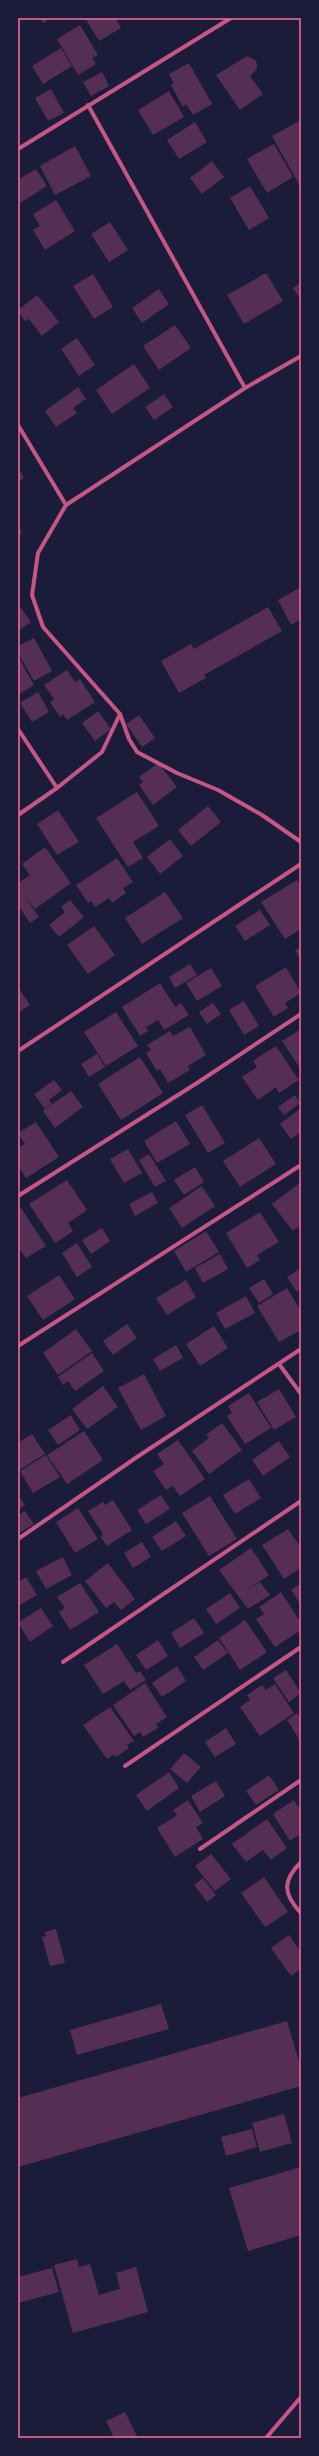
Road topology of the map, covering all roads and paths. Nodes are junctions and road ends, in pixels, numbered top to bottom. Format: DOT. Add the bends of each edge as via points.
graph roads {
  1 [pos="231,18"];
  2 [pos="88,105"];
  3 [pos="18,149"];
  4 [pos="301,356"];
  5 [pos="245,388"];
  6 [pos="18,425"];
  7 [pos="66,505"];
  8 [pos="120,714"];
  9 [pos="18,729"];
  10 [pos="57,788"];
  11 [pos="18,815"];
  12 [pos="301,842"];
  13 [pos="301,864"];
  14 [pos="301,1014"];
  15 [pos="18,1051"];
  16 [pos="301,1165"];
  17 [pos="18,1196"];
  18 [pos="18,1346"];
  19 [pos="301,1349"];
  20 [pos="279,1364"];
  21 [pos="301,1394"];
  22 [pos="301,1501"];
  23 [pos="18,1539"];
  24 [pos="301,1647"];
  25 [pos="63,1662"];
  26 [pos="125,1766"];
  27 [pos="301,1780"];
  28 [pos="200,1849"];
  29 [pos="301,1862"];
  30 [pos="301,1913"];
  31 [pos="301,2397"];
  32 [pos="266,2438"];
  1 -- 2 [label="street"];
  2 -- 3 [label="street"];
  2 -- 5 [label="street"];
  4 -- 5 [label="street"];
  5 -- 7 [label="street"];
  6 -- 7 [label="street"];
  7 -- 8 [label="street" via="38,553 32,595 42,627"];
  8 -- 10 [label="street" via="102,752"];
  8 -- 12 [label="street" via="137,752 177,773 218,790 262,815"];
  9 -- 10 [label="street"];
  10 -- 11 [label="street"];
  13 -- 15 [label="street"];
  14 -- 17 [label="street"];
  16 -- 18 [label="street"];
  19 -- 20 [label="street"];
  20 -- 21 [label="street"];
  20 -- 23 [label="street"];
  22 -- 25 [label="street"];
  24 -- 26 [label="street"];
  27 -- 28 [label="street"];
  29 -- 30 [label="street" via="289,1874 286,1889 291,1903"];
  31 -- 32 [label="street"];
}
